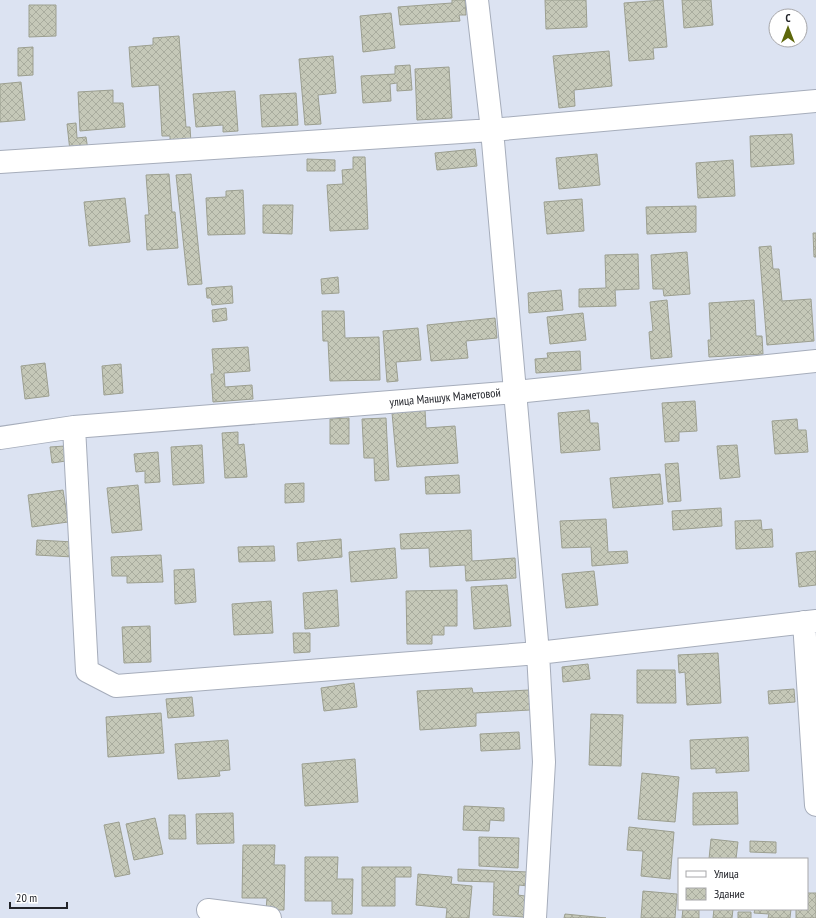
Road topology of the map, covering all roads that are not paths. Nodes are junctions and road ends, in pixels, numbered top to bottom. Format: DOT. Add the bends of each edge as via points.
graph roads {
  1 [pos="477,0"];
  2 [pos="816,101"];
  3 [pos="492,130"];
  4 [pos="0,162"];
  5 [pos="816,361"];
  6 [pos="516,392"];
  7 [pos="74,427"];
  8 [pos="0,438"];
  9 [pos="810,621"];
  10 [pos="538,653"];
  11 [pos="816,805"];
  12 [pos="208,910"];
  13 [pos="270,918"];
  14 [pos="535,918"];
  1 -- 3 [label="street"];
  2 -- 3 [label="street"];
  3 -- 4 [label="street"];
  3 -- 6 [label="street"];
  5 -- 6 [label="street, улица Маншук Маметовой"];
  6 -- 7 [label="street, улица Маншук Маметовой"];
  6 -- 10 [label="street"];
  7 -- 8 [label="street, улица Маншук Маметовой"];
  7 -- 10 [label="street" via="87,671 116,686"];
  9 -- 10 [label="street"];
  9 -- 11 [label="street"];
  10 -- 14 [label="street" via="544,762"];
  12 -- 13 [label="street"];
}
